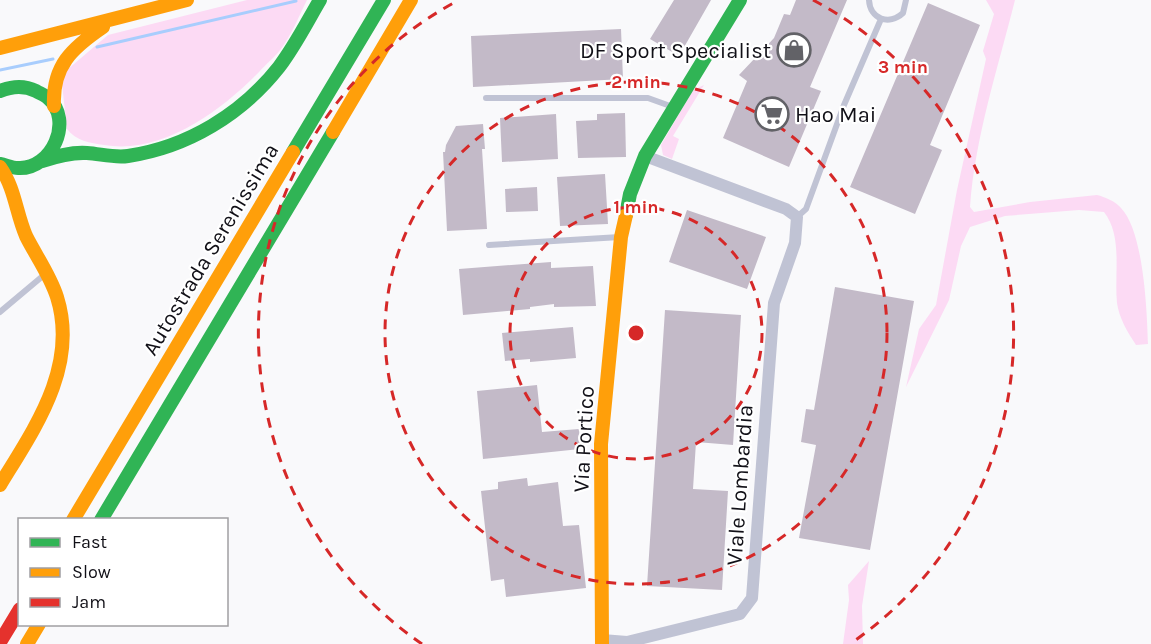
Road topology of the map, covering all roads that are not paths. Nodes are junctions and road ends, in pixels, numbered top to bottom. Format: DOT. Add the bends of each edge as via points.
graph roads {
  1 [pos="187,0"];
  2 [pos="320,0"];
  3 [pos="384,0"];
  4 [pos="411,0"];
  5 [pos="740,0"];
  6 [pos="869,0"];
  7 [pos="906,0"];
  8 [pos="115,19"];
  9 [pos="881,19"];
  10 [pos="0,48"];
  11 [pos="0,91"];
  12 [pos="486,98"];
  13 [pos="54,106"];
  14 [pos="674,108"];
  15 [pos="60,126"];
  16 [pos="95,153"];
  17 [pos="645,156"];
  18 [pos="42,161"];
  19 [pos="0,165"];
  20 [pos="28,167"];
  21 [pos="17,205"];
  22 [pos="797,217"];
  23 [pos="621,237"];
  24 [pos="489,245"];
  25 [pos="47,272"];
  26 [pos="0,312"];
  27 [pos="25,443"];
  28 [pos="0,473"];
  29 [pos="0,484"];
  30 [pos="74,518"];
  31 [pos="102,518"];
  32 [pos="18,612"];
  33 [pos="38,626"];
  34 [pos="0,642"];
  35 [pos="602,642"];
  36 [pos="27,644"];
  1 -- 8 [label="main road"];
  2 -- 16 [label="main road" via="279,66 261,87 218,123 161,150 124,157"];
  3 -- 30 [label="main road, Autostrada Serenissima"];
  4 -- 31 [label="main road, Autostrada Serenissima"];
  5 -- 14 [label="main road, Via Portico"];
  6 -- 9 [label="lane" via="871,11"];
  7 -- 9 [label="lane" via="898,17"];
  8 -- 10 [label="main road"];
  8 -- 13 [label="main road" via="83,40 62,62 54,83"];
  9 -- 22 [label="lane, Viale Lombardia" via="806,209"];
  11 -- 13 [label="main road" via="26,87 44,94"];
  12 -- 14 [label="lane" via="648,98"];
  13 -- 15 [label="main road"];
  14 -- 17 [label="main road, Via Portico"];
  15 -- 16 [label="main road" via="75,145"];
  15 -- 18 [label="main road" via="56,146"];
  16 -- 18 [label="main road" via="68,153"];
  17 -- 22 [label="street" via="786,209"];
  17 -- 23 [label="main road, Via Portico" via="630,194"];
  18 -- 20 [label="main road"];
  19 -- 20 [label="main road"];
  19 -- 21 [label="main road"];
  20 -- 21 [label="main road"];
  21 -- 25 [label="main road" via="26,234"];
  22 -- 35 [label="street, Viale Lombardia" via="795,243 774,303 752,598 740,614 627,642"];
  23 -- 24 [label="lane"];
  23 -- 35 [label="main road, Via Portico" via="601,444"];
  25 -- 26 [label="lane"];
  25 -- 27 [label="main road" via="62,311 64,338 56,384"];
  27 -- 28 [label="lane"];
  27 -- 29 [label="main road"];
  32 -- 34 [label="main road"];
  33 -- 36 [label="main road"];
}
